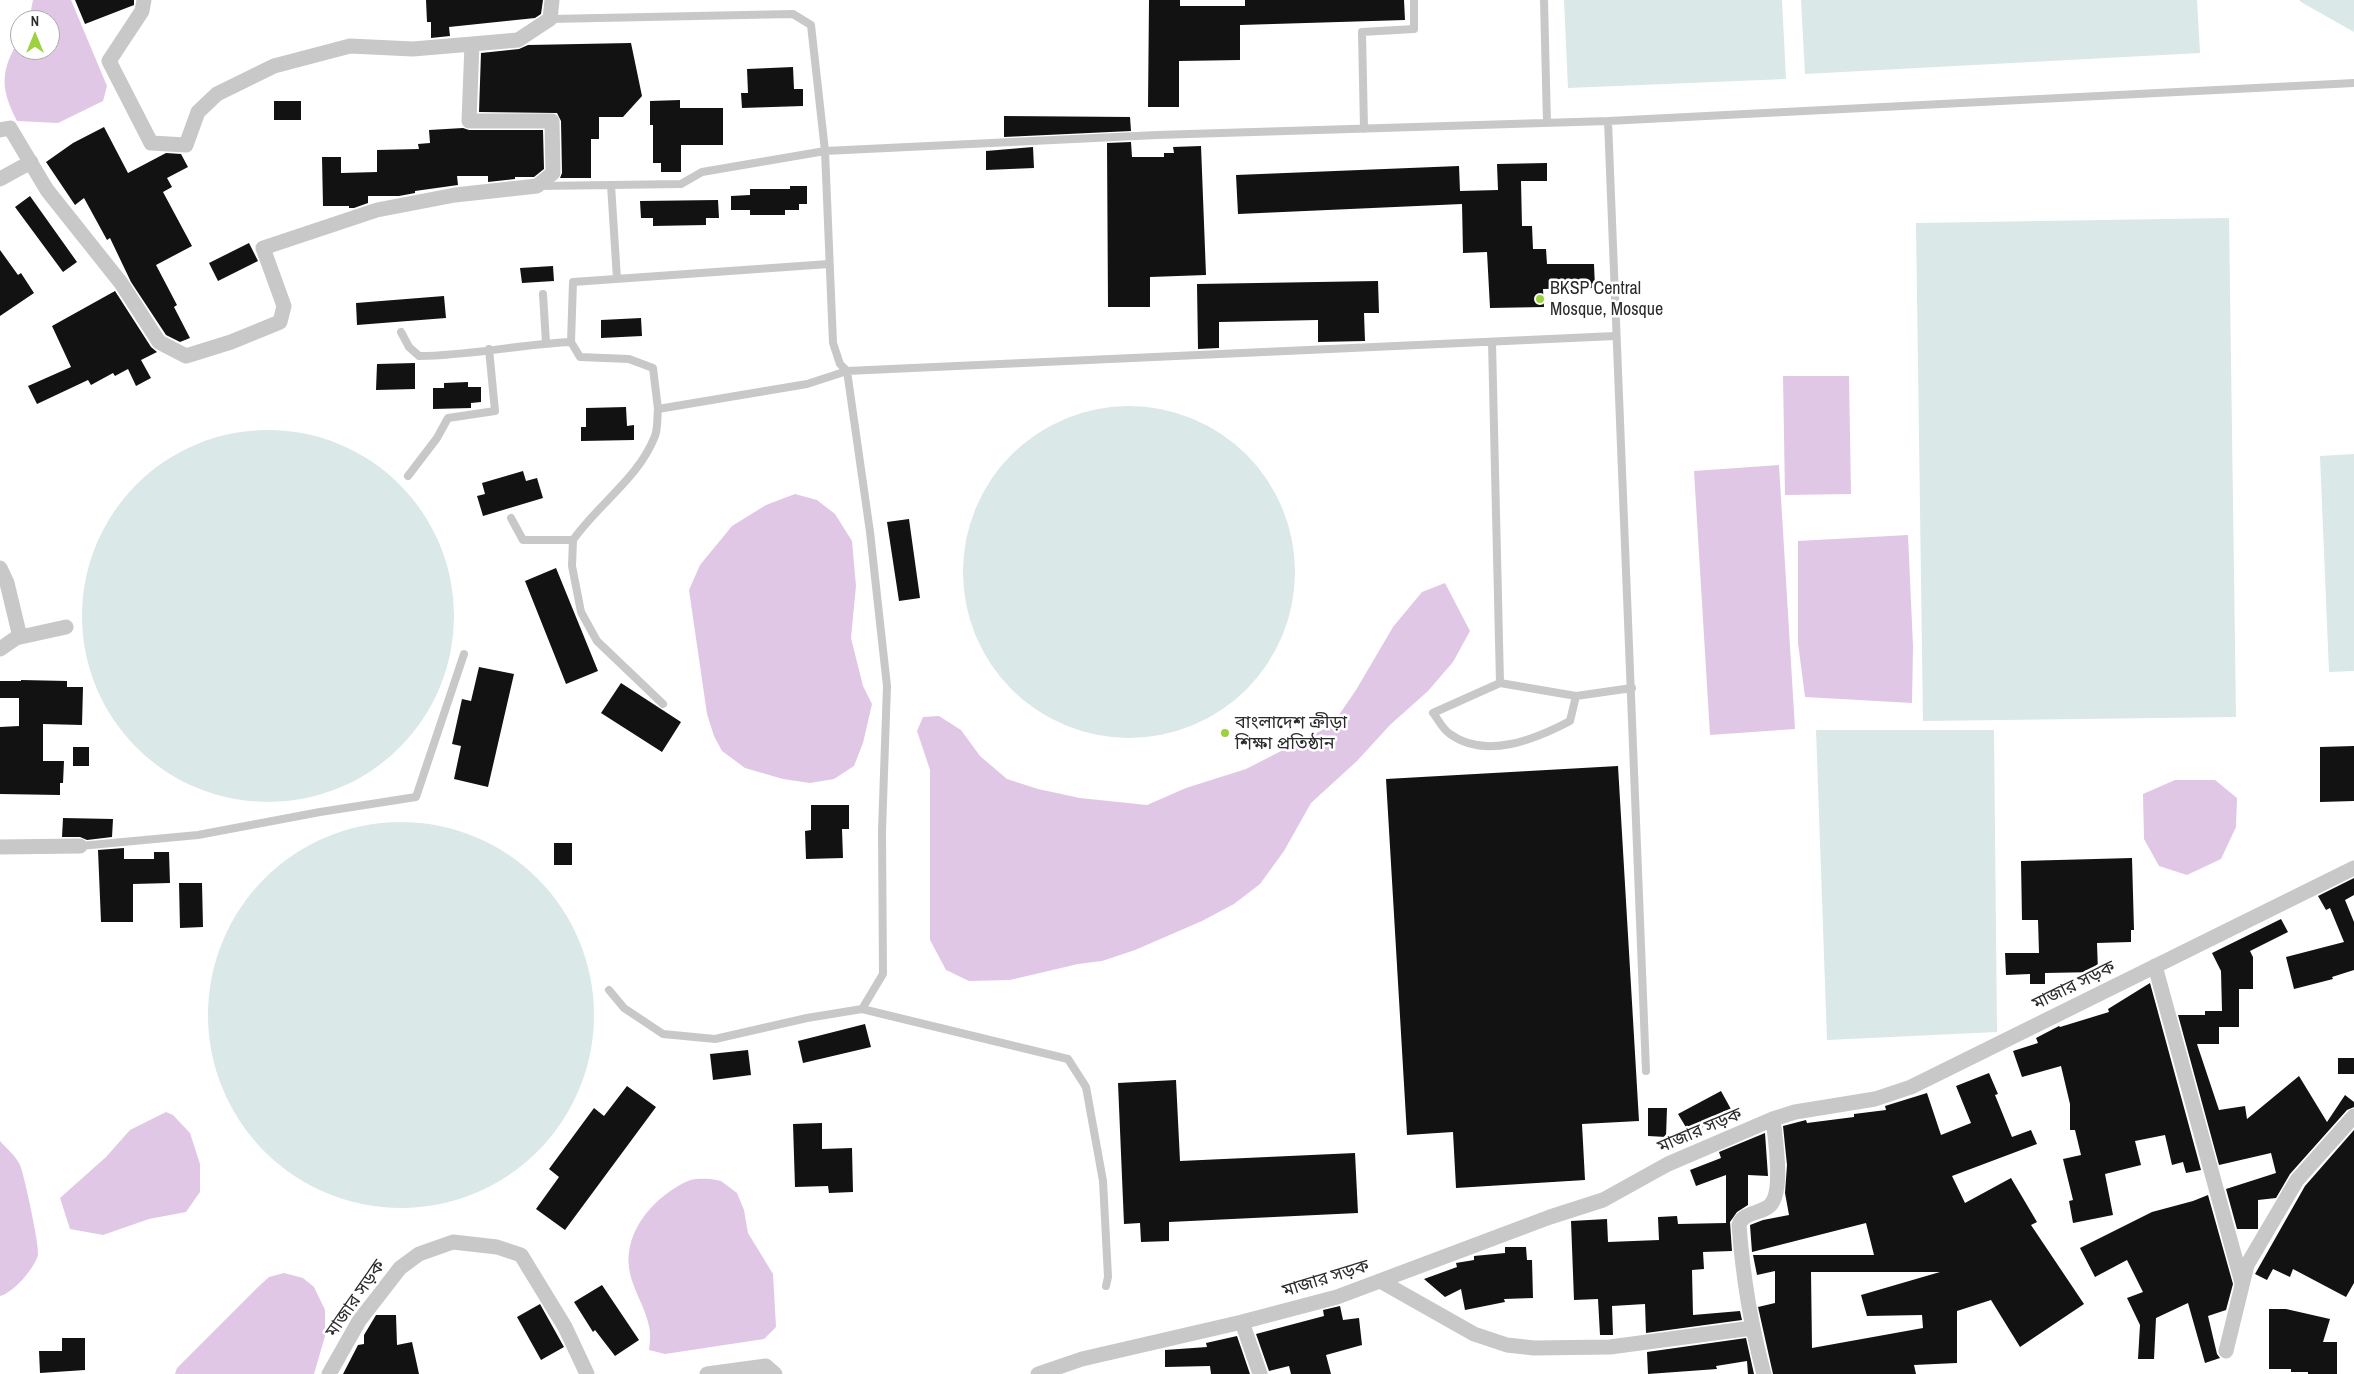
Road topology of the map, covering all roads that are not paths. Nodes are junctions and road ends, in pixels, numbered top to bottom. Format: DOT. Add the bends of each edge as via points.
graph roads {
  1 [pos="144,0"];
  2 [pos="552,0"];
  3 [pos="1414,0"];
  4 [pos="1544,0"];
  5 [pos="550,19"];
  6 [pos="472,44"];
  7 [pos="2354,83"];
  8 [pos="1608,121"];
  9 [pos="1547,123"];
  10 [pos="1364,129"];
  11 [pos="0,130"];
  12 [pos="825,151"];
  13 [pos="31,162"];
  14 [pos="0,179"];
  15 [pos="612,185"];
  16 [pos="537,186"];
  17 [pos="829,264"];
  18 [pos="618,279"];
  19 [pos="543,294"];
  20 [pos="401,332"];
  21 [pos="1615,336"];
  22 [pos="571,342"];
  23 [pos="1492,342"];
  24 [pos="546,343"];
  25 [pos="489,349"];
  26 [pos="847,371"];
  27 [pos="658,409"];
  28 [pos="408,476"];
  29 [pos="511,518"];
  30 [pos="573,540"];
  31 [pos="0,568"];
  32 [pos="66,627"];
  33 [pos="20,637"];
  34 [pos="0,649"];
  35 [pos="464,654"];
  36 [pos="1500,683"];
  37 [pos="1632,688"];
  38 [pos="1576,696"];
  39 [pos="663,704"];
  40 [pos="80,846"];
  41 [pos="0,847"];
  42 [pos="2354,868"];
  43 [pos="2155,966"];
  44 [pos="609,990"];
  45 [pos="862,1009"];
  46 [pos="1646,1071"];
  47 [pos="2354,1116"];
  48 [pos="1773,1120"];
  49 [pos="1382,1282"];
  50 [pos="2242,1283"];
  51 [pos="1106,1286"];
  52 [pos="1242,1322"];
  53 [pos="1752,1328"];
  54 [pos="2226,1351"];
  55 [pos="328,1374"];
  56 [pos="587,1374"];
  57 [pos="712,1374"];
  58 [pos="775,1374"];
  59 [pos="1038,1374"];
  60 [pos="1260,1374"];
  61 [pos="1764,1374"];
  1 -- 6 [label="street" via="142,11 109,61 151,143 186,145 198,112 217,94 274,66 350,46 413,49"];
  2 -- 5 [label="street"];
  3 -- 10 [label="lane" via="1414,29 1362,32"];
  4 -- 9 [label="lane"];
  5 -- 6 [label="street" via="518,40"];
  5 -- 12 [label="lane" via="793,14 811,25"];
  6 -- 16 [label="street" via="469,121 552,121 554,173"];
  7 -- 8 [label="lane"];
  8 -- 9 [label="lane"];
  8 -- 21 [label="lane"];
  9 -- 10 [label="lane"];
  10 -- 12 [label="lane"];
  11 -- 13 [label="street" via="10,128"];
  12 -- 15 [label="lane" via="702,172 681,184"];
  12 -- 17 [label="lane"];
  13 -- 14 [label="street"];
  13 -- 16 [label="street" via="47,190 121,282 159,342 186,356 280,322 284,306 263,248 377,210 455,195"];
  15 -- 16 [label="lane"];
  15 -- 18 [label="lane"];
  17 -- 18 [label="lane"];
  17 -- 26 [label="lane" via="833,343 840,364"];
  18 -- 22 [label="lane" via="573,282"];
  19 -- 24 [label="lane"];
  20 -- 25 [label="lane" via="409,347 419,356 445,356"];
  21 -- 23 [label="lane"];
  21 -- 37 [label="lane"];
  22 -- 24 [label="lane"];
  22 -- 27 [label="lane" via="580,357 629,359 652,368"];
  23 -- 26 [label="lane"];
  23 -- 36 [label="lane"];
  24 -- 25 [label="lane"];
  25 -- 28 [label="lane" via="495,411 448,418"];
  26 -- 27 [label="lane" via="807,384"];
  26 -- 45 [label="lane" via="870,532 887,686 882,832 883,974"];
  27 -- 30 [label="lane" via="655,434 638,468"];
  29 -- 30 [label="lane" via="524,540"];
  30 -- 39 [label="lane" via="572,566 581,612 597,641"];
  31 -- 33 [label="street" via="7,583"];
  32 -- 33 [label="street"];
  33 -- 34 [label="street"];
  35 -- 40 [label="lane" via="416,797 198,835"];
  36 -- 38 [label="lane"];
  36 -- 38 [label="lane" via="1433,713 1449,734 1473,746 1514,744 1547,733 1570,720"];
  37 -- 38 [label="lane"];
  37 -- 46 [label="lane"];
  40 -- 41 [label="street"];
  42 -- 43 [label="street, মাজার সড়ক"];
  43 -- 48 [label="street, মাজার সড়ক" via="1911,1088 1876,1098 1795,1112"];
  43 -- 50 [label="street"];
  44 -- 45 [label="lane" via="624,1008 663,1034 715,1039"];
  45 -- 51 [label="lane" via="1068,1059 1086,1086 1102,1181"];
  47 -- 50 [label="street" via="2298,1180 2246,1266"];
  48 -- 49 [label="street, মাজার সড়ক" via="1668,1164 1603,1200"];
  48 -- 53 [label="street" via="1777,1175 1775,1197 1768,1207 1744,1218 1739,1226 1744,1287"];
  49 -- 52 [label="street, মাজার সড়ক"];
  49 -- 53 [label="street" via="1474,1334 1507,1345 1534,1348 1610,1346"];
  50 -- 54 [label="street"];
  52 -- 59 [label="street, মাজার সড়ক" via="1082,1360"];
  52 -- 60 [label="street"];
  53 -- 61 [label="street"];
  55 -- 56 [label="street, মাজার সড়ক" via="359,1321 400,1268 419,1254 453,1242 497,1247 521,1255 564,1327"];
  57 -- 58 [label="street" via="766,1366"];
}
